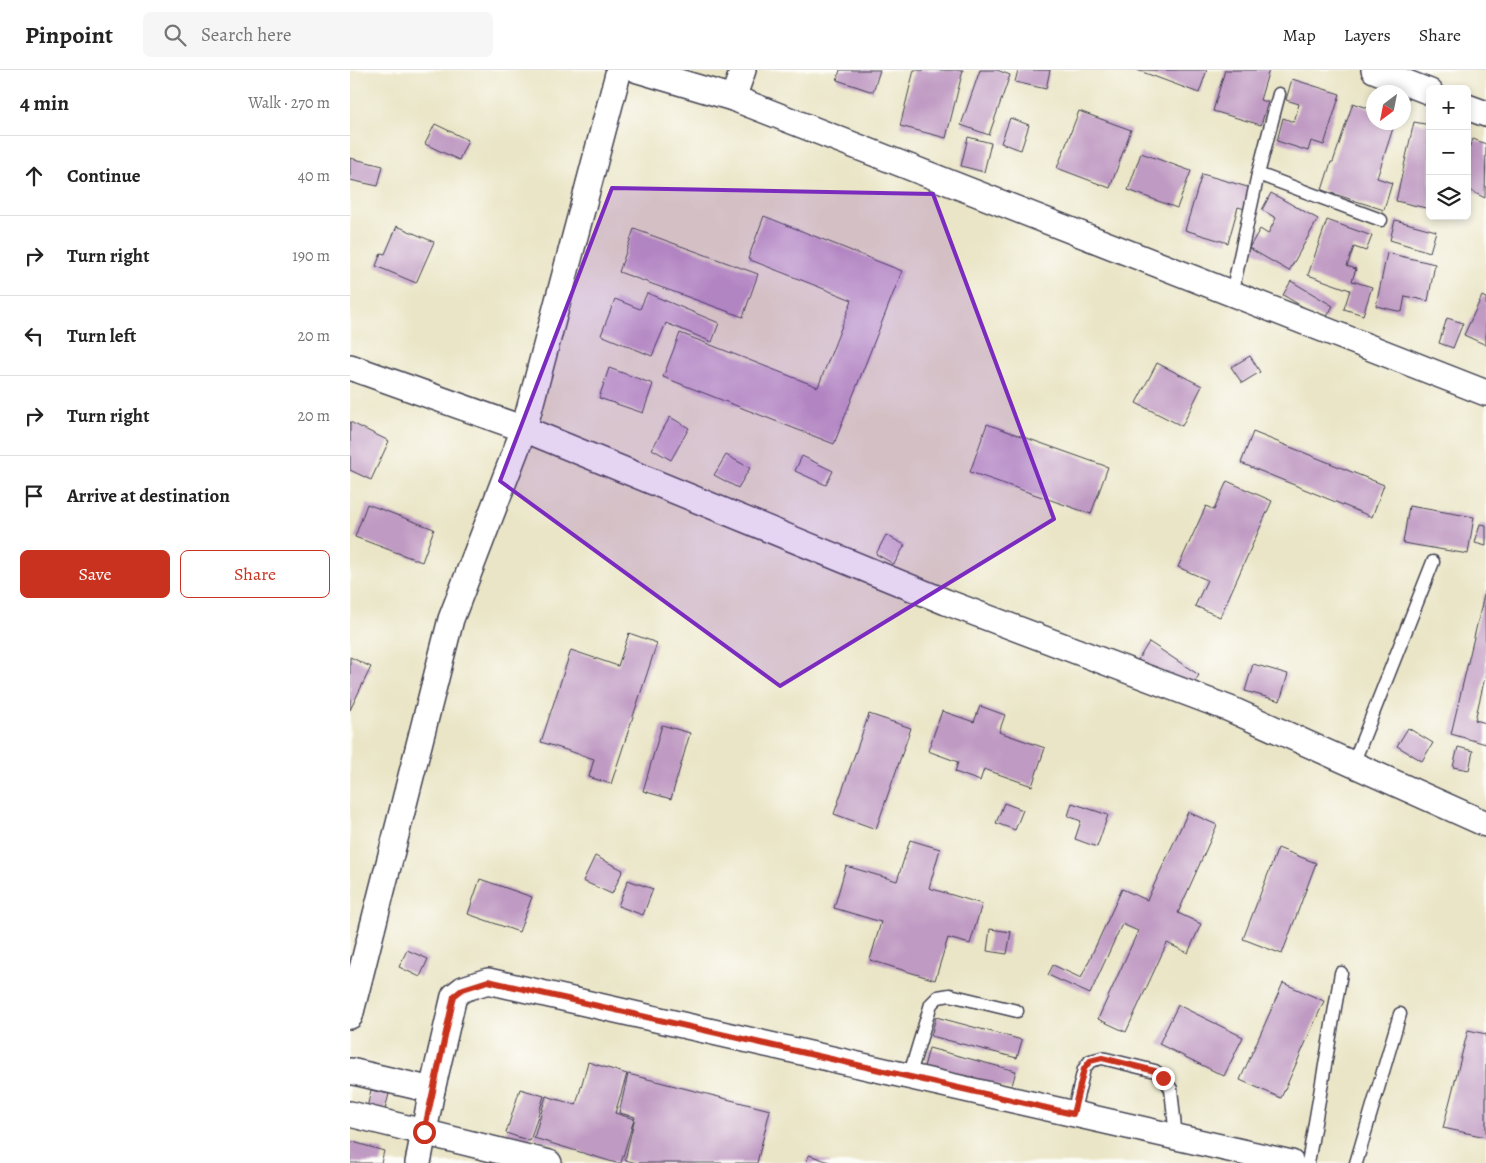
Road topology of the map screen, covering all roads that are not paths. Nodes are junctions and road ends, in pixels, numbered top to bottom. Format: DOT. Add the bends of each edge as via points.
graph roads {
  1 [pos="619,70"];
  2 [pos="638,70"];
  3 [pos="743,70"];
  4 [pos="1374,70"];
  5 [pos="1426,90"];
  6 [pos="1279,94"];
  7 [pos="733,98"];
  8 [pos="1471,108"];
  9 [pos="1486,114"];
  10 [pos="1258,174"];
  11 [pos="1381,220"];
  12 [pos="1232,293"];
  13 [pos="350,367"];
  14 [pos="1486,393"];
  15 [pos="524,429"];
  16 [pos="1433,562"];
  17 [pos="1353,764"];
  18 [pos="1486,824"];
  19 [pos="360,934"];
  20 [pos="1341,973"];
  21 [pos="1017,1011"];
  22 [pos="1400,1014"];
  23 [pos="350,1016"];
  24 [pos="350,1070"];
  25 [pos="909,1077"];
  26 [pos="432,1090"];
  27 [pos="350,1114"];
  28 [pos="1073,1114"];
  29 [pos="424,1132"];
  30 [pos="1176,1137"];
  31 [pos="418,1163"];
  32 [pos="549,1163"];
  33 [pos="1291,1163"];
  34 [pos="1308,1163"];
  35 [pos="1356,1163"];
  1 -- 15 [label="street"];
  2 -- 7 [label="street"];
  3 -- 7 [label="street"];
  4 -- 5 [label="street"];
  6 -- 10 [label="lane"];
  7 -- 12 [label="street"];
  8 -- 9 [label="street"];
  10 -- 11 [label="lane"];
  10 -- 12 [label="lane"];
  12 -- 14 [label="street"];
  13 -- 15 [label="street"];
  15 -- 17 [label="street" via="946,602 1230,709"];
  15 -- 19 [label="street" via="451,619"];
  16 -- 17 [label="lane"];
  17 -- 18 [label="street"];
  19 -- 23 [label="street"];
  20 -- 34 [label="lane"];
  21 -- 25 [label="lane" via="950,995 938,996 931,1004"];
  22 -- 35 [label="lane"];
  24 -- 26 [label="street"];
  25 -- 26 [label="street" via="488,981 463,989 454,996"];
  25 -- 28 [label="street"];
  26 -- 29 [label="street"];
  27 -- 29 [label="street"];
  28 -- 30 [label="street"];
  28 -- 30 [label="lane" via="1084,1069 1090,1061 1102,1058 1155,1071 1163,1078 1171,1089"];
  29 -- 31 [label="street"];
  29 -- 32 [label="street"];
  30 -- 33 [label="street"];
}
